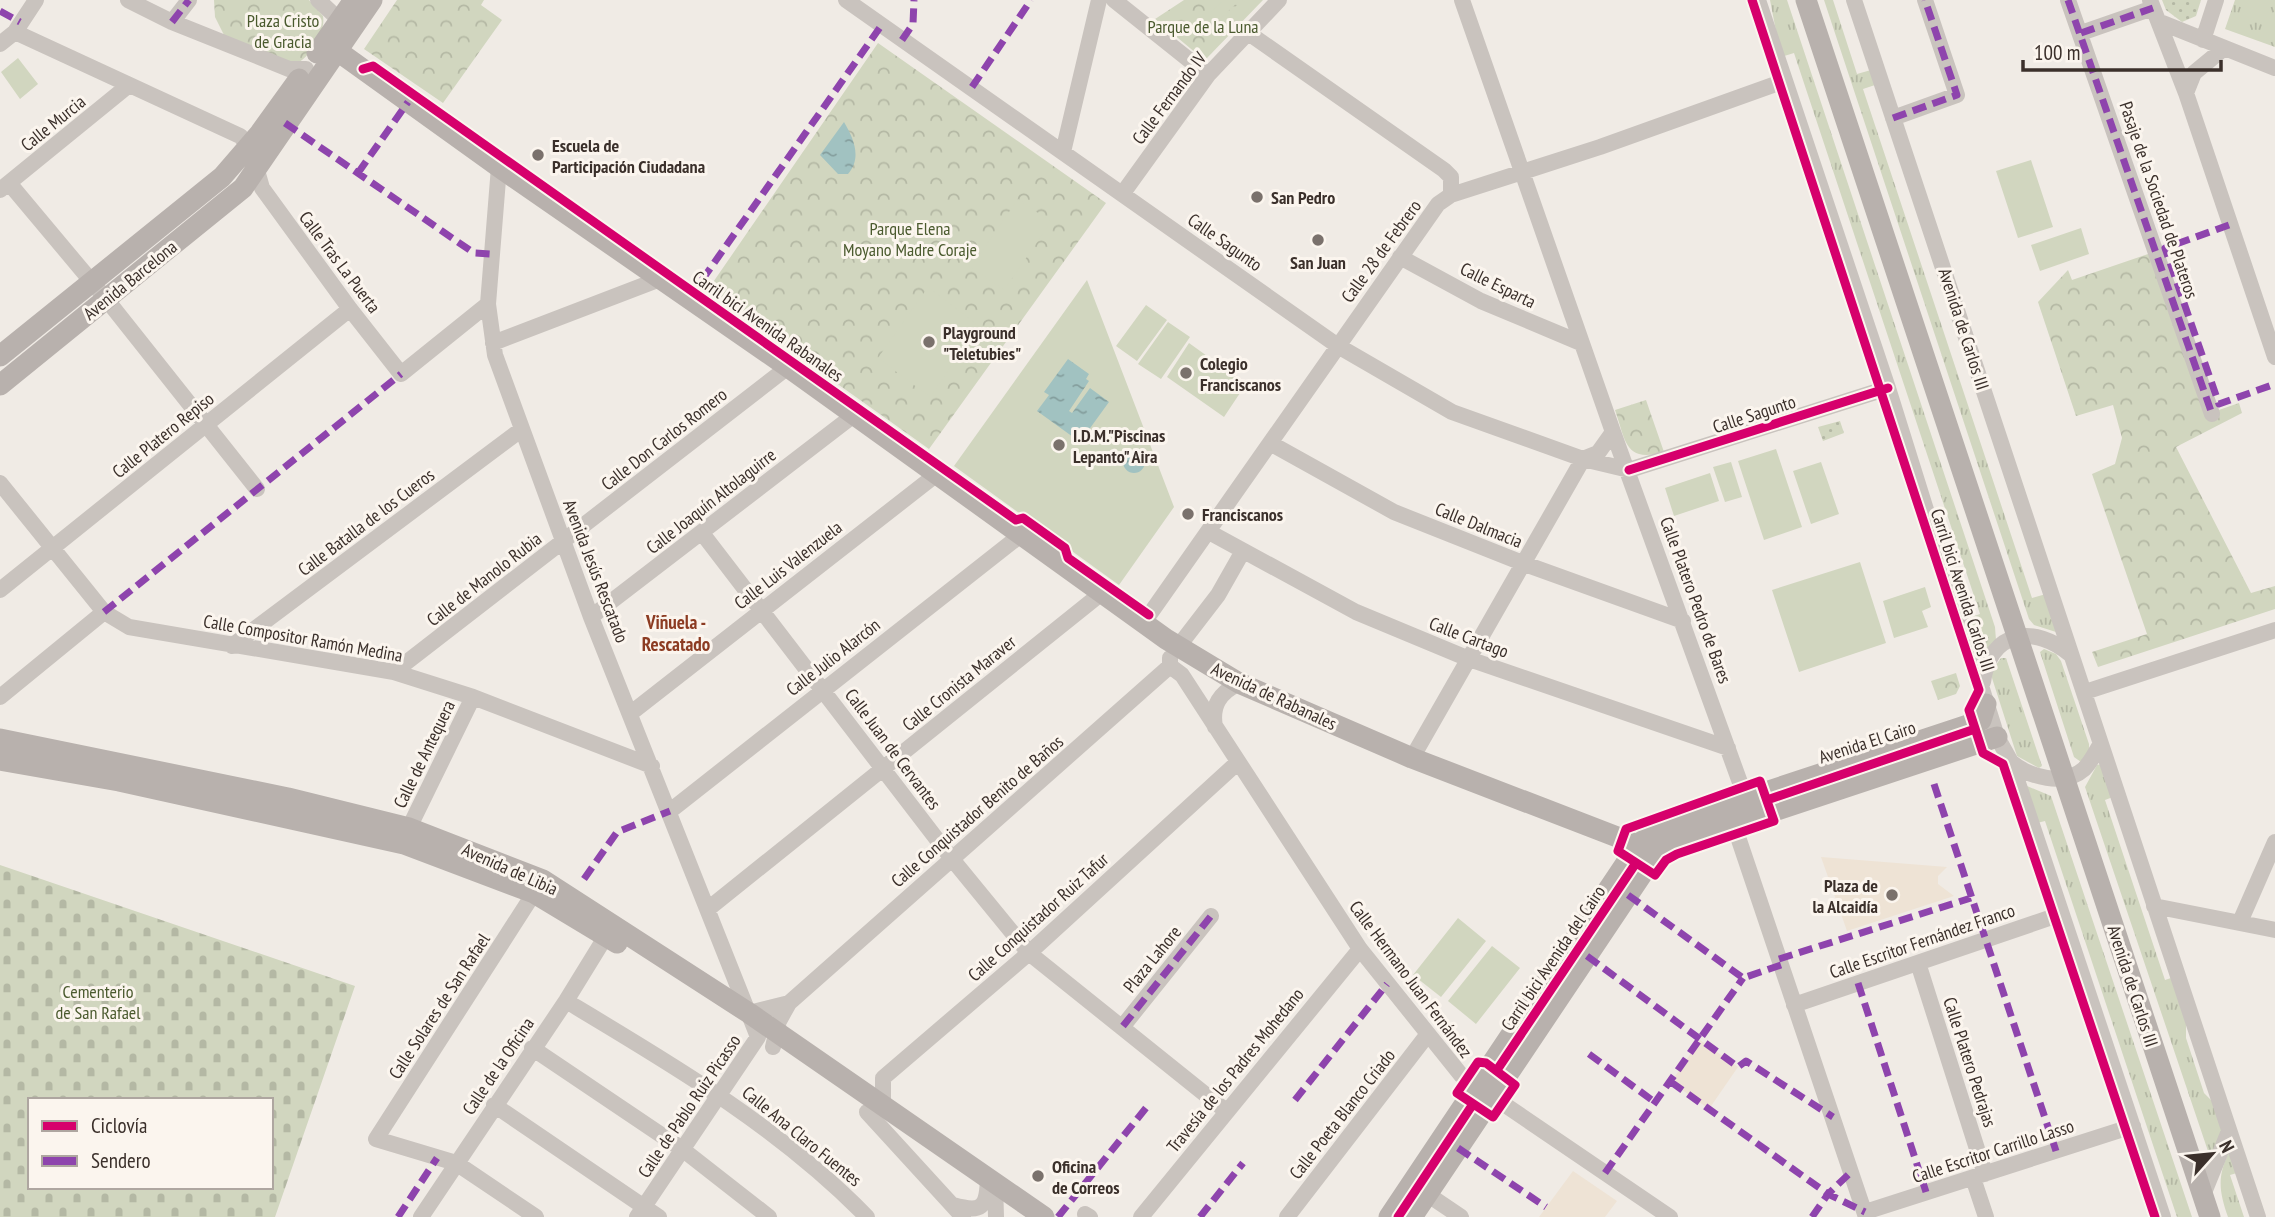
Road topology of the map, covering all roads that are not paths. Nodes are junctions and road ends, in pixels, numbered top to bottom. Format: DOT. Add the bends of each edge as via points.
graph roads {
  1 [pos="36,0"];
  2 [pos="128,0"];
  3 [pos="189,0"];
  4 [pos="318,0"];
  5 [pos="846,0"];
  6 [pos="1099,0"];
  7 [pos="1114,0"];
  8 [pos="1279,0"];
  9 [pos="1462,0"];
  10 [pos="1806,0"];
  11 [pos="1854,0"];
  12 [pos="1925,0"];
  13 [pos="2068,0"];
  14 [pos="2216,0"];
  15 [pos="365,2"];
  16 [pos="1761,5"];
  17 [pos="2154,10"];
  18 [pos="172,22"];
  19 [pos="345,26"];
  20 [pos="15,32"];
  21 [pos="1247,32"];
  22 [pos="2081,33"];
  23 [pos="2203,40"];
  24 [pos="0,44"];
  25 [pos="331,46"];
  26 [pos="2223,49"];
  27 [pos="2275,68"];
  28 [pos="306,69"];
  29 [pos="1208,75"];
  30 [pos="1784,81"];
  31 [pos="130,85"];
  32 [pos="2186,93"];
  33 [pos="1893,118"];
  34 [pos="250,146"];
  35 [pos="1063,152"];
  36 [pos="499,167"];
  37 [pos="256,170"];
  38 [pos="1523,172"];
  39 [pos="5,187"];
  40 [pos="1123,193"];
  41 [pos="1451,195"];
  42 [pos="1400,257"];
  43 [pos="660,279"];
  44 [pos="92,281"];
  45 [pos="107,300"];
  46 [pos="488,304"];
  47 [pos="349,309"];
  48 [pos="1581,342"];
  49 [pos="492,343"];
  50 [pos="1338,346"];
  51 [pos="0,356"];
  52 [pos="2275,357"];
  53 [pos="788,367"];
  54 [pos="0,385"];
  55 [pos="1888,388"];
  56 [pos="2212,414"];
  57 [pos="854,415"];
  58 [pos="206,425"];
  59 [pos="522,429"];
  60 [pos="1613,432"];
  61 [pos="1270,443"];
  62 [pos="1583,459"];
  63 [pos="1629,470"];
  64 [pos="937,474"];
  65 [pos="0,483"];
  66 [pos="257,489"];
  67 [pos="1209,532"];
  68 [pos="702,533"];
  69 [pos="1022,534"];
  70 [pos="563,541"];
  71 [pos="54,549"];
  72 [pos="1243,551"];
  73 [pos="1525,564"];
  74 [pos="0,590"];
  75 [pos="1103,592"];
  76 [pos="762,610"];
  77 [pos="104,612"];
  78 [pos="592,617"];
  79 [pos="1145,621"];
  80 [pos="1684,621"];
  81 [pos="2275,630"];
  82 [pos="2017,637"];
  83 [pos="232,646"];
  84 [pos="1172,651"];
  85 [pos="2073,657"];
  86 [pos="1469,659"];
  87 [pos="394,672"];
  88 [pos="1239,683"];
  89 [pos="823,689"];
  90 [pos="2085,692"];
  91 [pos="1984,694"];
  92 [pos="0,697"];
  93 [pos="473,697"];
  94 [pos="631,713"];
  95 [pos="1216,730"];
  96 [pos="1997,737"];
  97 [pos="0,739"];
  98 [pos="2100,745"];
  99 [pos="1728,748"];
  100 [pos="1412,758"];
  101 [pos="0,760"];
  102 [pos="2011,762"];
  103 [pos="1237,763"];
  104 [pos="652,766"];
  105 [pos="885,768"];
  106 [pos="2064,778"];
  107 [pos="1746,799"];
  108 [pos="670,811"];
  109 [pos="1739,822"];
  110 [pos="409,828"];
  111 [pos="2275,842"];
  112 [pos="1649,847"];
  113 [pos="952,859"];
  114 [pos="534,894"];
  115 [pos="2154,906"];
  116 [pos="708,909"];
  117 [pos="2061,914"];
  118 [pos="1211,916"];
  119 [pos="2240,922"];
  120 [pos="2275,930"];
  121 [pos="606,936"];
  122 [pos="1360,949"];
  123 [pos="1029,953"];
  124 [pos="1918,962"];
  125 [pos="566,1001"];
  126 [pos="789,1003"];
  127 [pos="1794,1005"];
  128 [pos="749,1013"];
  129 [pos="1123,1026"];
  130 [pos="1428,1034"];
  131 [pos="769,1039"];
  132 [pos="532,1048"];
  133 [pos="1485,1091"];
  134 [pos="720,1094"];
  135 [pos="494,1105"];
  136 [pos="875,1109"];
  137 [pos="1226,1111"];
  138 [pos="2133,1126"];
  139 [pos="2228,1130"];
  140 [pos="682,1149"];
  141 [pos="456,1163"];
  142 [pos="1979,1176"];
  143 [pos="993,1194"];
  144 [pos="1427,1194"];
  145 [pos="2203,1195"];
  146 [pos="950,1204"];
  147 [pos="641,1211"];
  148 [pos="1866,1214"];
  149 [pos="1033,1216"];
  150 [pos="1667,1216"];
  151 [pos="421,1217"];
  152 [pos="536,1217"];
  153 [pos="659,1217"];
  154 [pos="769,1217"];
  155 [pos="867,1217"];
  156 [pos="963,1217"];
  157 [pos="1141,1217"];
  158 [pos="1287,1217"];
  159 [pos="1389,1217"];
  160 [pos="1412,1217"];
  161 [pos="1461,1217"];
  162 [pos="1986,1217"];
  163 [pos="2163,1217"];
  164 [pos="2210,1217"];
  165 [pos="2258,1217"];
  1 -- 20 [label="street"];
  2 -- 18 [label="street"];
  3 -- 18 [label="street"];
  4 -- 19 [label="street"];
  5 -- 35 [label="street, Calle Sagunto"];
  6 -- 35 [label="street"];
  7 -- 29 [label="street"];
  8 -- 21 [label="street, Calle Fernando IV"];
  9 -- 38 [label="street, Calle Platero Pedro de Bares"];
  10 -- 82 [label="main road, Avenida de Carlos III"];
  11 -- 33 [label="street, Avenida de Carlos III"];
  12 -- 33 [label="street" via="1957,95"];
  13 -- 22 [label="street, Pasaje de la Sociedad de Plateros"];
  14 -- 23 [label="street"];
  15 -- 19 [label="main road, Avenida Barcelona"];
  16 -- 30 [label="street"];
  17 -- 22 [label="street"];
  17 -- 23 [label="street"];
  17 -- 32 [label="street"];
  18 -- 28 [label="street" via="289,69"];
  19 -- 25 [label="main road, Avenida Barcelona"];
  20 -- 24 [label="street"];
  20 -- 31 [label="street"];
  21 -- 29 [label="street, Calle Fernando IV"];
  21 -- 41 [label="street" via="1444,170 1451,177"];
  22 -- 56 [label="street, Pasaje de la Sociedad de Plateros"];
  23 -- 26 [label="street"];
  25 -- 28 [label="main road, Avenida Barcelona"];
  25 -- 36 [label="main road, Avenida de Rabanales"];
  25 -- 37 [label="main road, Avenida Barcelona"];
  26 -- 27 [label="street"];
  26 -- 32 [label="street" via="2194,73"];
  28 -- 34 [label="main road, Avenida Barcelona"];
  29 -- 40 [label="street, Calle Fernando IV"];
  30 -- 38 [label="street, Calle 28 de Febrero"];
  30 -- 55 [label="street"];
  31 -- 34 [label="street" via="231,131"];
  31 -- 39 [label="street, Calle Murcia"];
  32 -- 52 [label="street"];
  33 -- 85 [label="street, Avenida de Carlos III"];
  34 -- 37 [label="street"];
  34 -- 44 [label="main road, Avenida Barcelona" via="222,177"];
  35 -- 40 [label="street, Calle Sagunto"];
  36 -- 43 [label="main road, Avenida de Rabanales"];
  36 -- 46 [label="street, Avenida Jesús Rescatado"];
  37 -- 45 [label="main road, Avenida Barcelona" via="243,188"];
  37 -- 47 [label="street, Calle Tras La Puerta" via="261,188"];
  38 -- 41 [label="street, Calle 28 de Febrero"];
  38 -- 48 [label="street, Calle Platero Pedro de Bares"];
  39 -- 44 [label="street"];
  40 -- 50 [label="street, Calle Sagunto"];
  41 -- 42 [label="street, Calle 28 de Febrero" via="1438,204"];
  42 -- 48 [label="street, Calle Esparta" via="1481,301"];
  42 -- 50 [label="street, Calle 28 de Febrero"];
  43 -- 49 [label="street"];
  43 -- 53 [label="main road, Avenida de Rabanales"];
  44 -- 45 [label="street"];
  44 -- 51 [label="main road, Avenida Barcelona"];
  45 -- 54 [label="main road, Avenida Barcelona"];
  45 -- 58 [label="street"];
  46 -- 47 [label="street, Calle Tras La Puerta" via="401,374"];
  46 -- 49 [label="street, Avenida Jesús Rescatado"];
  47 -- 58 [label="street, Calle Platero Repiso"];
  48 -- 60 [label="street, Calle Platero Pedro de Bares"];
  49 -- 59 [label="street, Avenida Jesús Rescatado"];
  50 -- 61 [label="street, Calle 28 de Febrero"];
  50 -- 62 [label="street, Calle Sagunto" via="1452,412"];
  53 -- 57 [label="main road, Avenida de Rabanales"];
  53 -- 70 [label="street, Calle Don Carlos Romero"];
  55 -- 63 [label="street, Calle Sagunto"];
  55 -- 91 [label="street"];
  57 -- 64 [label="main road, Avenida de Rabanales"];
  57 -- 68 [label="street, Calle Joaquín Altolaguirre"];
  58 -- 66 [label="street"];
  58 -- 71 [label="street, Calle Platero Repiso"];
  59 -- 70 [label="street, Avenida Jesús Rescatado"];
  59 -- 83 [label="street, Calle Batalla de los Cueros"];
  60 -- 62 [label="street" via="1598,453"];
  60 -- 63 [label="street, Calle Platero Pedro de Bares"];
  61 -- 67 [label="street, Calle 28 de Febrero"];
  61 -- 73 [label="street, Calle Dalmacia" via="1394,513"];
  62 -- 63 [label="street, Calle Sagunto"];
  62 -- 73 [label="street"];
  63 -- 80 [label="street, Calle Platero Pedro de Bares"];
  64 -- 69 [label="main road, Avenida de Rabanales"];
  64 -- 76 [label="street, Calle Luis Valenzuela"];
  65 -- 71 [label="street"];
  67 -- 72 [label="street, Calle Cartago"];
  67 -- 79 [label="street, Calle 28 de Febrero"];
  68 -- 76 [label="street, Calle Juan de Cervantes"];
  68 -- 78 [label="street, Calle Joaquín Altolaguirre"];
  69 -- 75 [label="main road, Avenida de Rabanales"];
  69 -- 89 [label="street, Calle Julio Alarcón"];
  70 -- 78 [label="street, Avenida Jesús Rescatado"];
  70 -- 87 [label="street, Calle de Manolo Rubia"];
  71 -- 74 [label="street, Calle Platero Repiso"];
  71 -- 77 [label="street"];
  72 -- 84 [label="street, Calle Conquistador Benito de Baños" via="1218,595"];
  72 -- 86 [label="street, Calle Cartago" via="1356,612"];
  73 -- 80 [label="street, Calle Dalmacia"];
  73 -- 86 [label="street"];
  75 -- 79 [label="main road, Avenida de Rabanales"];
  75 -- 105 [label="street, Calle Cronista Maraver"];
  76 -- 89 [label="street, Calle Juan de Cervantes"];
  76 -- 94 [label="street, Calle Luis Valenzuela"];
  77 -- 83 [label="street, Calle Compositor Ramón Medina" via="129,627"];
  77 -- 92 [label="street"];
  78 -- 94 [label="street, Avenida Jesús Rescatado"];
  79 -- 84 [label="main road, Avenida de Rabanales"];
  80 -- 99 [label="street, Calle Platero Pedro de Bares"];
  81 -- 90 [label="street"];
  82 -- 85 [label="street" via="2031,634 2055,641"];
  82 -- 91 [label="street" via="1991,655"];
  82 -- 106 [label="main road, Avenida de Carlos III"];
  83 -- 87 [label="street, Calle Compositor Ramón Medina"];
  84 -- 88 [label="main road, Avenida de Rabanales"];
  84 -- 95 [label="street, Calle Hermano Juan Fernández"];
  84 -- 113 [label="street, Calle Conquistador Benito de Baños"];
  85 -- 90 [label="street, Avenida de Carlos III"];
  86 -- 99 [label="street, Calle Cartago"];
  86 -- 100 [label="street"];
  87 -- 93 [label="street, Calle Compositor Ramón Medina"];
  88 -- 95 [label="street" via="1217,701 1213,714"];
  88 -- 100 [label="main road, Avenida de Rabanales"];
  89 -- 105 [label="street, Calle Juan de Cervantes"];
  89 -- 108 [label="street, Calle Julio Alarcón"];
  90 -- 98 [label="street, Avenida de Carlos III"];
  91 -- 96 [label="street"];
  91 -- 107 [label="main road, Avenida El Cairo" via="1981,720"];
  93 -- 104 [label="street, Calle Compositor Ramón Medina"];
  93 -- 110 [label="street, Calle de Antequera"];
  94 -- 104 [label="street, Avenida Jesús Rescatado"];
  95 -- 103 [label="street, Calle Hermano Juan Fernández"];
  96 -- 102 [label="street"];
  96 -- 109 [label="main road, Avenida El Cairo"];
  97 -- 110 [label="main road, Avenida de Libia" via="288,798"];
  98 -- 106 [label="street" via="2082,771"];
  98 -- 115 [label="street, Avenida de Carlos III"];
  99 -- 107 [label="street, Calle Platero Pedro de Bares"];
  100 -- 112 [label="main road, Avenida de Rabanales"];
  101 -- 114 [label="main road, Avenida de Libia" via="119,781 404,844"];
  102 -- 106 [label="street" via="2035,777"];
  102 -- 117 [label="street"];
  103 -- 122 [label="street, Calle Hermano Juan Fernández"];
  103 -- 123 [label="street, Calle Conquistador Ruiz Tafur"];
  104 -- 108 [label="street, Avenida Jesús Rescatado"];
  105 -- 113 [label="street, Calle Juan de Cervantes"];
  105 -- 116 [label="street, Calle Cronista Maraver"];
  106 -- 145 [label="main road, Avenida de Carlos III"];
  107 -- 109 [label="street"];
  107 -- 112 [label="main road, Avenida El Cairo" via="1657,828"];
  108 -- 116 [label="street, Avenida Jesús Rescatado"];
  109 -- 112 [label="main road, Avenida El Cairo"];
  109 -- 127 [label="street" via="1737,834"];
  110 -- 128 [label="main road, Avenida de Libia" via="543,880"];
  111 -- 119 [label="street"];
  112 -- 133 [label="main road, Avenida El Cairo"];
  113 -- 123 [label="street, Calle Juan de Cervantes"];
  113 -- 126 [label="street, Calle Conquistador Benito de Baños"];
  114 -- 121 [label="main road, Avenida de Libia"];
  114 -- 141 [label="street, Calle Solares de San Rafael" via="376,1139"];
  115 -- 119 [label="street"];
  115 -- 139 [label="street, Avenida de Carlos III"];
  116 -- 128 [label="street, Avenida Jesús Rescatado"];
  117 -- 124 [label="street, Calle Escritor Fernández Franco"];
  117 -- 138 [label="street"];
  118 -- 129 [label="street, Plaza Lahore"];
  119 -- 120 [label="street"];
  121 -- 125 [label="street, Calle de la Oficina"];
  121 -- 131 [label="main road, Avenida de Libia"];
  122 -- 130 [label="street, Calle Hermano Juan Fernández"];
  122 -- 137 [label="street, Travesía de los Padres Mohedano"];
  123 -- 129 [label="street, Calle Juan de Cervantes"];
  123 -- 136 [label="street, Calle Conquistador Ruiz Tafur" via="883,1078"];
  124 -- 127 [label="street, Calle Escritor Fernández Franco"];
  124 -- 142 [label="street, Calle Platero Pedrajas"];
  125 -- 132 [label="street, Calle de la Oficina"];
  125 -- 134 [label="street, Calle Ana Claro Fuentes"];
  126 -- 128 [label="street, Calle Conquistador Benito de Baños"];
  126 -- 131 [label="street, Calle Conquistador Benito de Baños"];
  127 -- 148 [label="street"];
  128 -- 131 [label="main road, Avenida de Libia"];
  129 -- 137 [label="street, Calle Juan de Cervantes"];
  130 -- 133 [label="street, Calle Hermano Juan Fernández" via="1461,1075"];
  130 -- 158 [label="street, Calle Poeta Blanco Criado"];
  131 -- 134 [label="street, Calle de Pablo Ruiz Picasso"];
  131 -- 136 [label="main road, Avenida de Libia"];
  132 -- 135 [label="street, Calle de la Oficina"];
  132 -- 140 [label="street"];
  133 -- 144 [label="main road, Avenida El Cairo"];
  133 -- 150 [label="street, Calle Hermano Juan Fernández"];
  133 -- 159 [label="main road, Avenida El Cairo"];
  134 -- 140 [label="street, Calle de Pablo Ruiz Picasso"];
  134 -- 155 [label="street, Calle Ana Claro Fuentes" via="832,1181"];
  135 -- 141 [label="street, Calle de la Oficina"];
  135 -- 147 [label="street"];
  136 -- 143 [label="main road, Avenida de Libia"];
  136 -- 146 [label="street"];
  137 -- 157 [label="street, Travesía de los Padres Mohedano"];
  138 -- 142 [label="street, Calle Escritor Carrillo Lasso"];
  138 -- 163 [label="street"];
  139 -- 145 [label="street"];
  139 -- 165 [label="street, Avenida de Carlos III"];
  140 -- 147 [label="street, Calle de Pablo Ruiz Picasso"];
  140 -- 154 [label="street"];
  141 -- 151 [label="street, Calle de la Oficina"];
  141 -- 152 [label="street"];
  142 -- 148 [label="street, Calle Escritor Carrillo Lasso"];
  142 -- 162 [label="street, Calle Platero Pedrajas"];
  143 -- 146 [label="street" via="971,1210"];
  143 -- 149 [label="main road, Avenida de Libia"];
  144 -- 160 [label="main road, Avenida El Cairo"];
  144 -- 161 [label="street"];
  145 -- 164 [label="main road, Avenida de Carlos III"];
  146 -- 156 [label="street"];
  147 -- 153 [label="street"];
}
